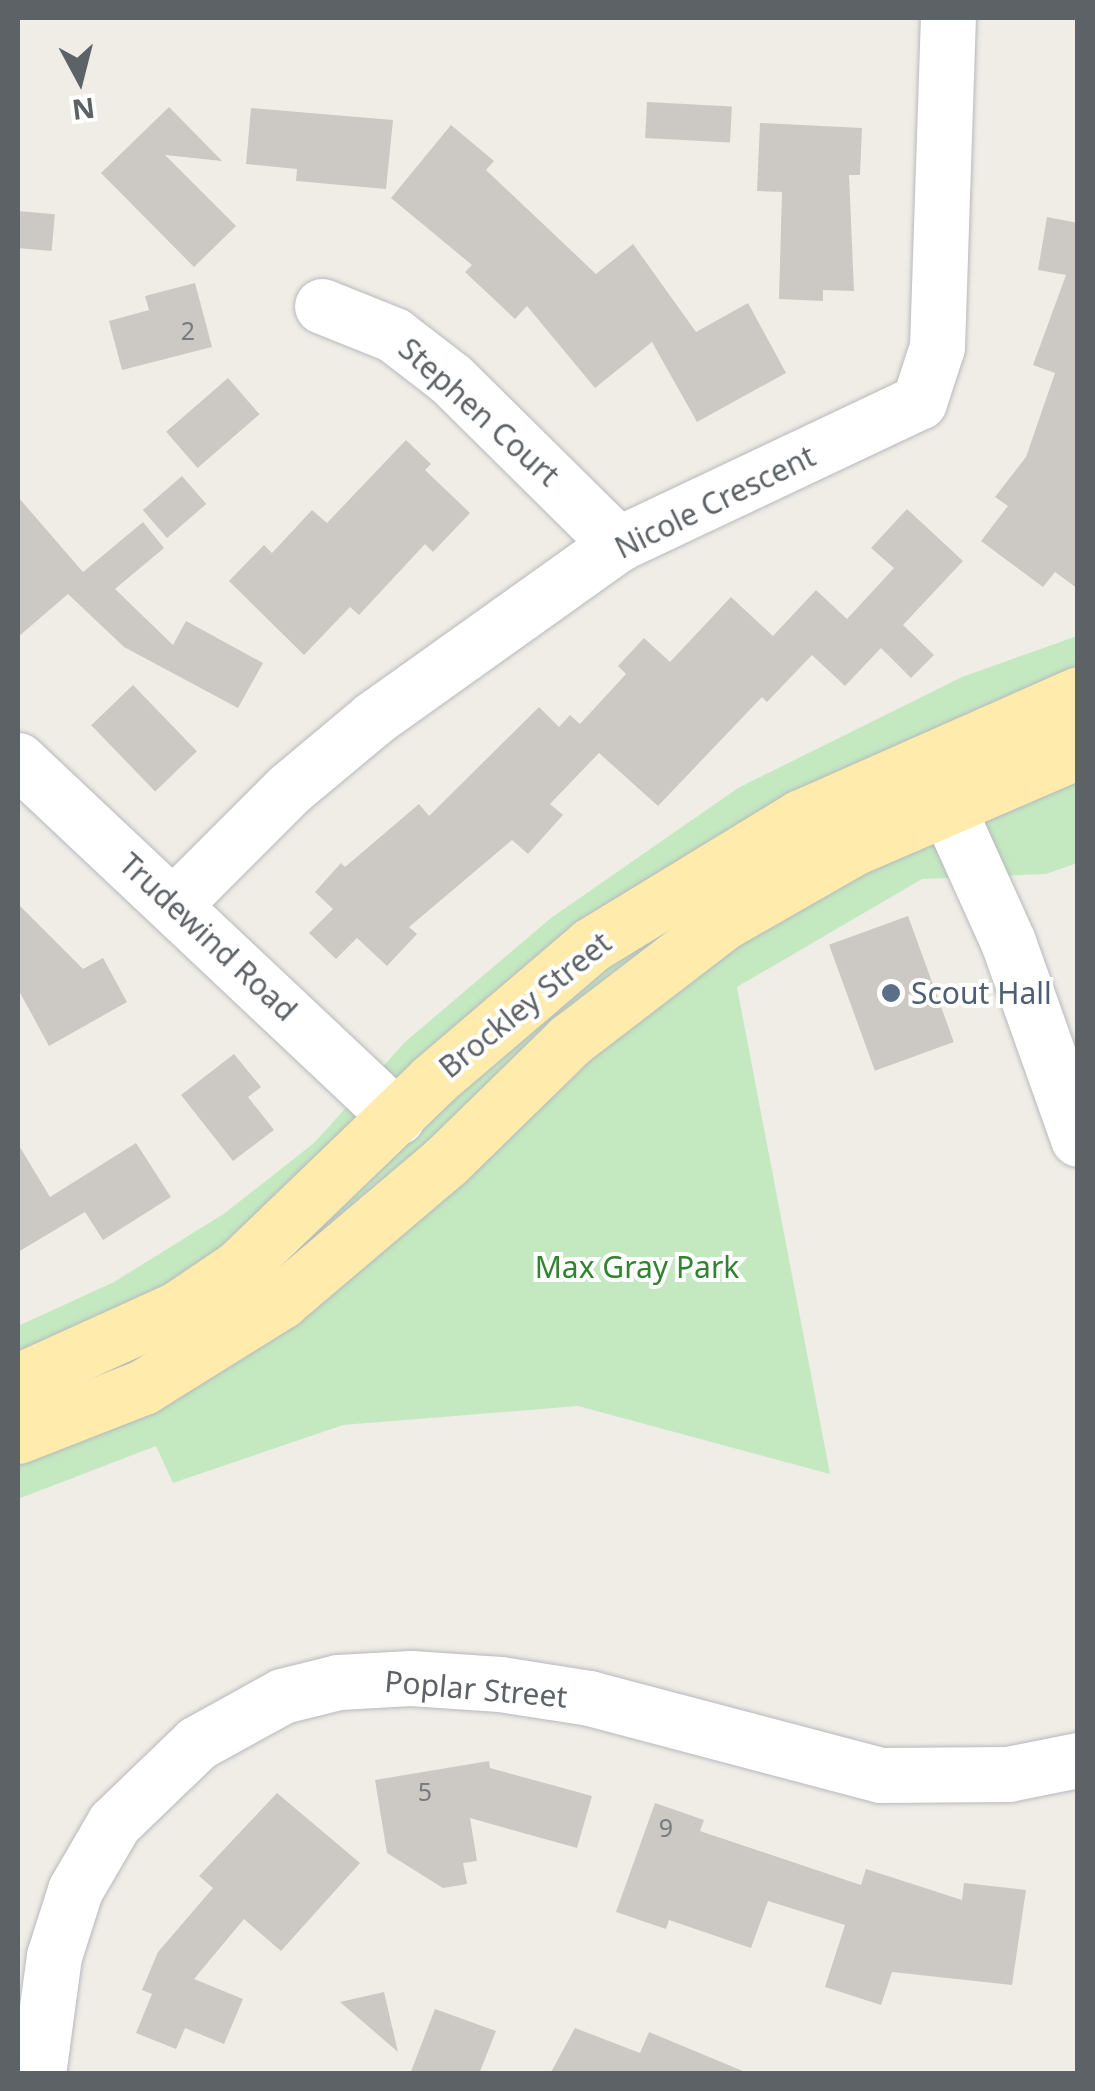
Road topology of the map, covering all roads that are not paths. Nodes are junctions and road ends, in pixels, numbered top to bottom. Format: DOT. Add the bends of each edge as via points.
graph roads {
  1 [pos="948,18"];
  2 [pos="322,306"];
  3 [pos="618,544"];
  4 [pos="1078,694"];
  5 [pos="1078,751"];
  6 [pos="18,760"];
  7 [pos="916,762"];
  8 [pos="948,808"];
  9 [pos="175,904"];
  10 [pos="397,1117"];
  11 [pos="1078,1140"];
  12 [pos="446,1161"];
  13 [pos="18,1381"];
  14 [pos="18,1436"];
  15 [pos="1078,1760"];
  16 [pos="38,2074"];
  1 -- 3 [label="street, Nicole Crescent" via="938,330 926,394 888,420"];
  2 -- 3 [label="street, Stephen Court" via="394,335 451,379"];
  3 -- 9 [label="street, Nicole Crescent" via="374,718 288,788"];
  4 -- 7 [label="main road, Brockley Street"];
  5 -- 8 [label="main road, Brockley Street"];
  6 -- 9 [label="street, Trudewind Road"];
  7 -- 8 [label="main road"];
  7 -- 10 [label="main road, Brockley Street" via="800,817 590,945"];
  8 -- 11 [label="street" via="1008,942"];
  8 -- 12 [label="main road, Brockley Street" via="853,848 724,922 570,1040"];
  9 -- 10 [label="street, Trudewind Road"];
  10 -- 12 [label="main road"];
  10 -- 13 [label="main road, Brockley Street" via="239,1267 177,1309"];
  12 -- 14 [label="main road, Brockley Street" via="282,1301 181,1366"];
  15 -- 16 [label="street, Poplar Street" via="992,1775 880,1775 589,1698 500,1684 338,1682 282,1696 197,1743 114,1823 75,1890 54,1956"];
}
